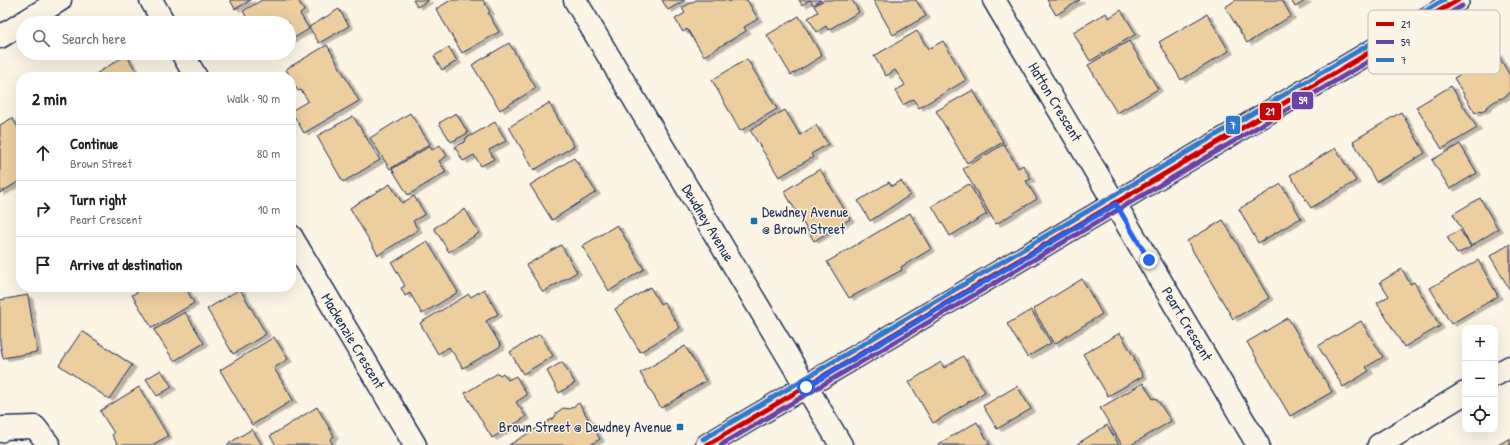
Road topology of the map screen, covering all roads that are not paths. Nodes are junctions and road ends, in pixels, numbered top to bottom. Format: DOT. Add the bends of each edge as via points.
graph roads {
  1 [pos="60,0"];
  2 [pos="151,0"];
  3 [pos="575,0"];
  4 [pos="994,0"];
  5 [pos="1458,0"];
  6 [pos="1441,10"];
  7 [pos="34,16"];
  8 [pos="160,16"];
  9 [pos="16,27"];
  10 [pos="0,37"];
  11 [pos="1368,54"];
  12 [pos="186,60"];
  13 [pos="193,72"];
  14 [pos="1116,204"];
  15 [pos="296,244"];
  16 [pos="1510,366"];
  17 [pos="1498,374"];
  18 [pos="806,387"];
  19 [pos="1462,396"];
  20 [pos="0,431"];
  21 [pos="49,445"];
  22 [pos="415,445"];
  23 [pos="707,445"];
  24 [pos="841,445"];
  25 [pos="1258,445"];
  26 [pos="1379,445"];
  1 -- 7 [label="street"];
  2 -- 8 [label="street"];
  3 -- 18 [label="street, Dewdney Avenue"];
  4 -- 14 [label="street, Hatton Crescent"];
  5 -- 6 [label="street"];
  9 -- 10 [label="street"];
  11 -- 14 [label="street"];
  12 -- 13 [label="street"];
  14 -- 18 [label="street"];
  14 -- 25 [label="street, Peart Crescent"];
  15 -- 22 [label="street, Mackenzie Crescent"];
  16 -- 17 [label="street"];
  18 -- 23 [label="street"];
  18 -- 24 [label="street, Dewdney Avenue"];
  19 -- 26 [label="street"];
  20 -- 21 [label="street" via="3,428 35,427"];
}
